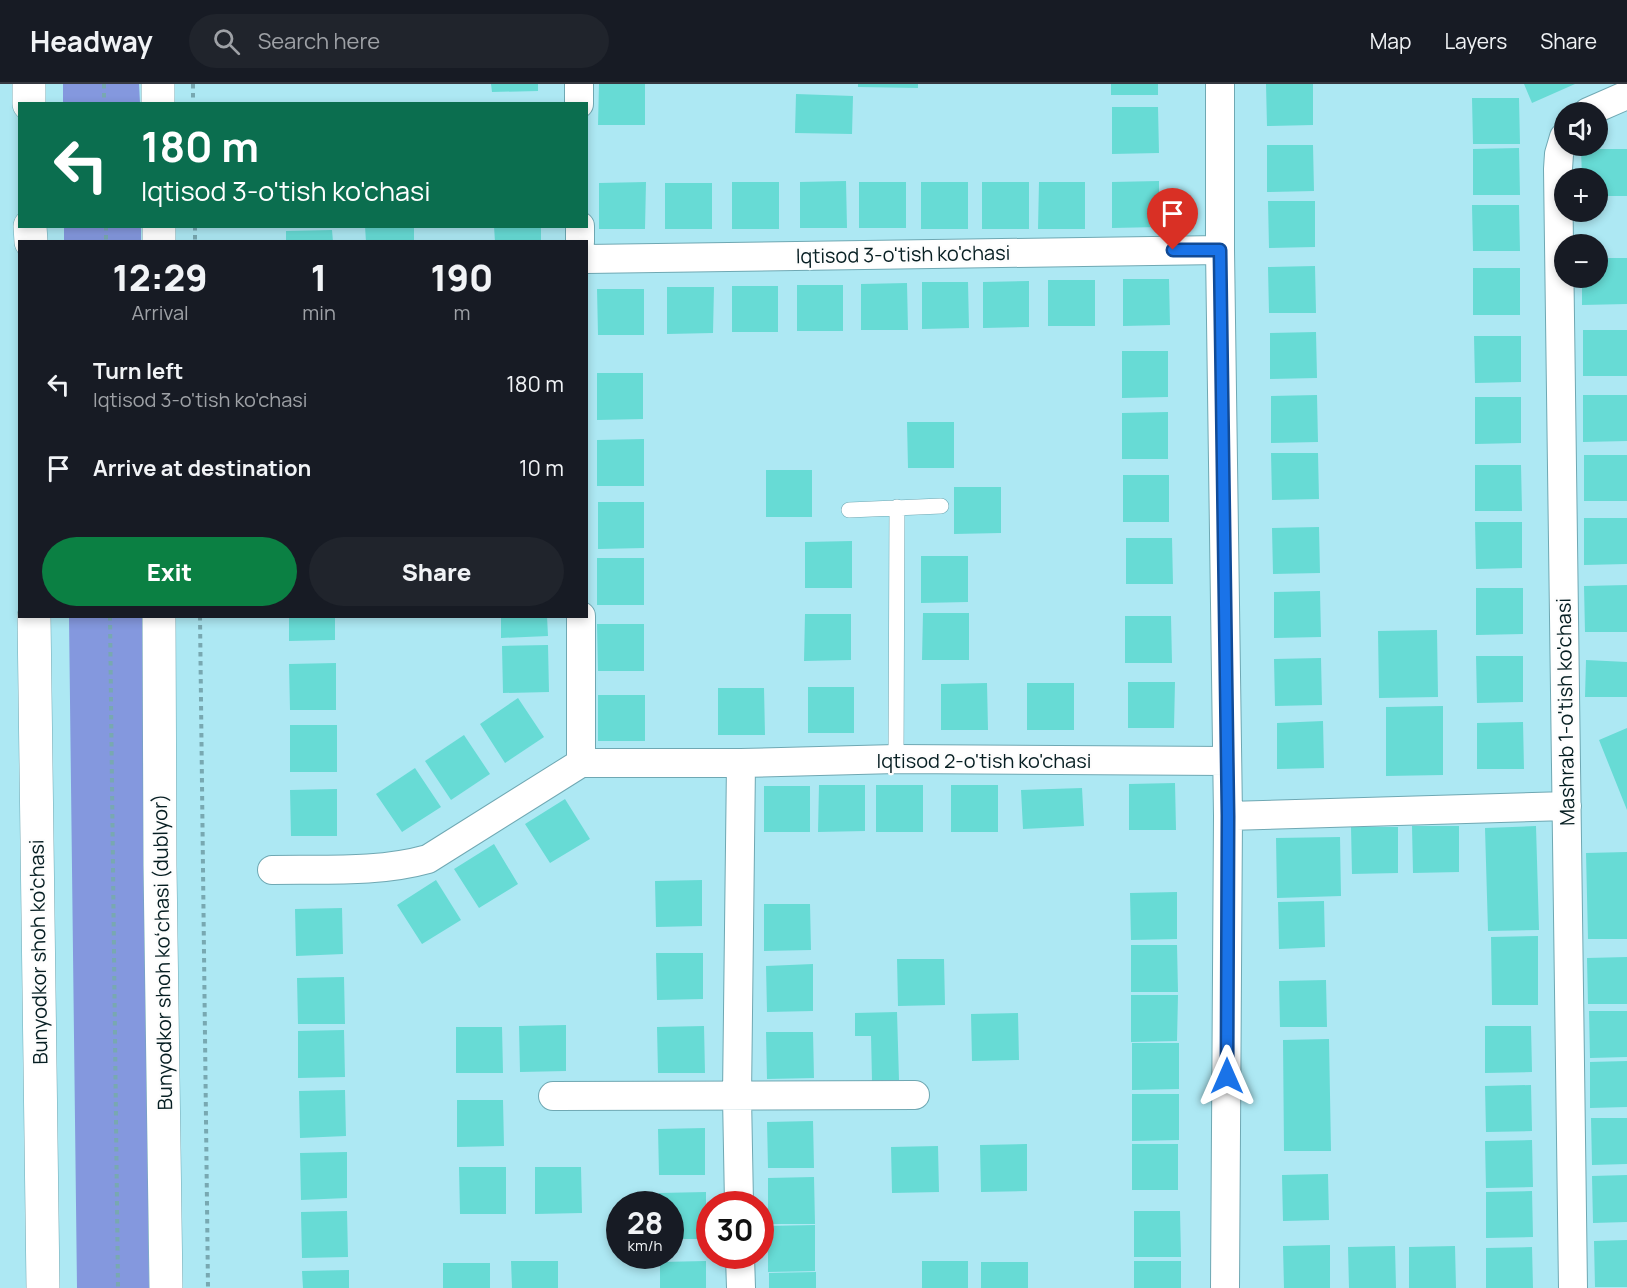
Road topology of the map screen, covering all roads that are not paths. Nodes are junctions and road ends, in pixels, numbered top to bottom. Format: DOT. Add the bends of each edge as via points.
graph roads {
  1 [pos="29,84"];
  2 [pos="158,84"];
  3 [pos="579,84"];
  4 [pos="1220,84"];
  5 [pos="1627,95"];
  6 [pos="29,102"];
  7 [pos="158,102"];
  8 [pos="579,102"];
  9 [pos="1608,103"];
  10 [pos="1559,156"];
  11 [pos="1220,250"];
  12 [pos="588,259"];
  13 [pos="941,506"];
  14 [pos="897,507"];
  15 [pos="849,510"];
  16 [pos="34,618"];
  17 [pos="159,618"];
  18 [pos="581,618"];
  19 [pos="896,759"];
  20 [pos="1227,761"];
  21 [pos="581,763"];
  22 [pos="741,763"];
  23 [pos="1567,806"];
  24 [pos="1228,816"];
  25 [pos="272,870"];
  26 [pos="915,1095"];
  27 [pos="553,1096"];
  28 [pos="737,1096"];
  29 [pos="739,1191"];
  30 [pos="740,1269"];
  31 [pos="43,1288"];
  32 [pos="166,1288"];
  33 [pos="741,1288"];
  34 [pos="1225,1288"];
  35 [pos="1573,1288"];
  1 -- 6 [label="main road"];
  2 -- 7 [label="main road"];
  3 -- 8 [label="street"];
  4 -- 11 [label="street"];
  5 -- 9 [label="street"];
  10 -- 23 [label="street, Mashrab 1-o'tish ko'chasi"];
  11 -- 12 [label="street, Iqtisod 3-o'tish ko'chasi"];
  11 -- 20 [label="street"];
  13 -- 14 [label="lane"];
  14 -- 15 [label="lane"];
  14 -- 19 [label="lane"];
  16 -- 31 [label="main road, Bunyodkor shoh ko'chasi"];
  17 -- 32 [label="main road, Bunyodkor shoh koʻchasi (dublyor)"];
  18 -- 21 [label="street"];
  19 -- 20 [label="street, Iqtisod 2-o'tish ko'chasi"];
  19 -- 22 [label="street, Iqtisod 2-o'tish ko'chasi"];
  20 -- 24 [label="street"];
  21 -- 22 [label="street, Iqtisod 2-o'tish ko'chasi"];
  21 -- 25 [label="street" via="428,859 380,868"];
  22 -- 28 [label="street"];
  23 -- 24 [label="street"];
  23 -- 35 [label="street, Mashrab 1-o'tish ko'chasi"];
  24 -- 34 [label="street"];
  26 -- 28 [label="street"];
  27 -- 28 [label="street"];
  28 -- 29 [label="street"];
  30 -- 33 [label="street"];
}
